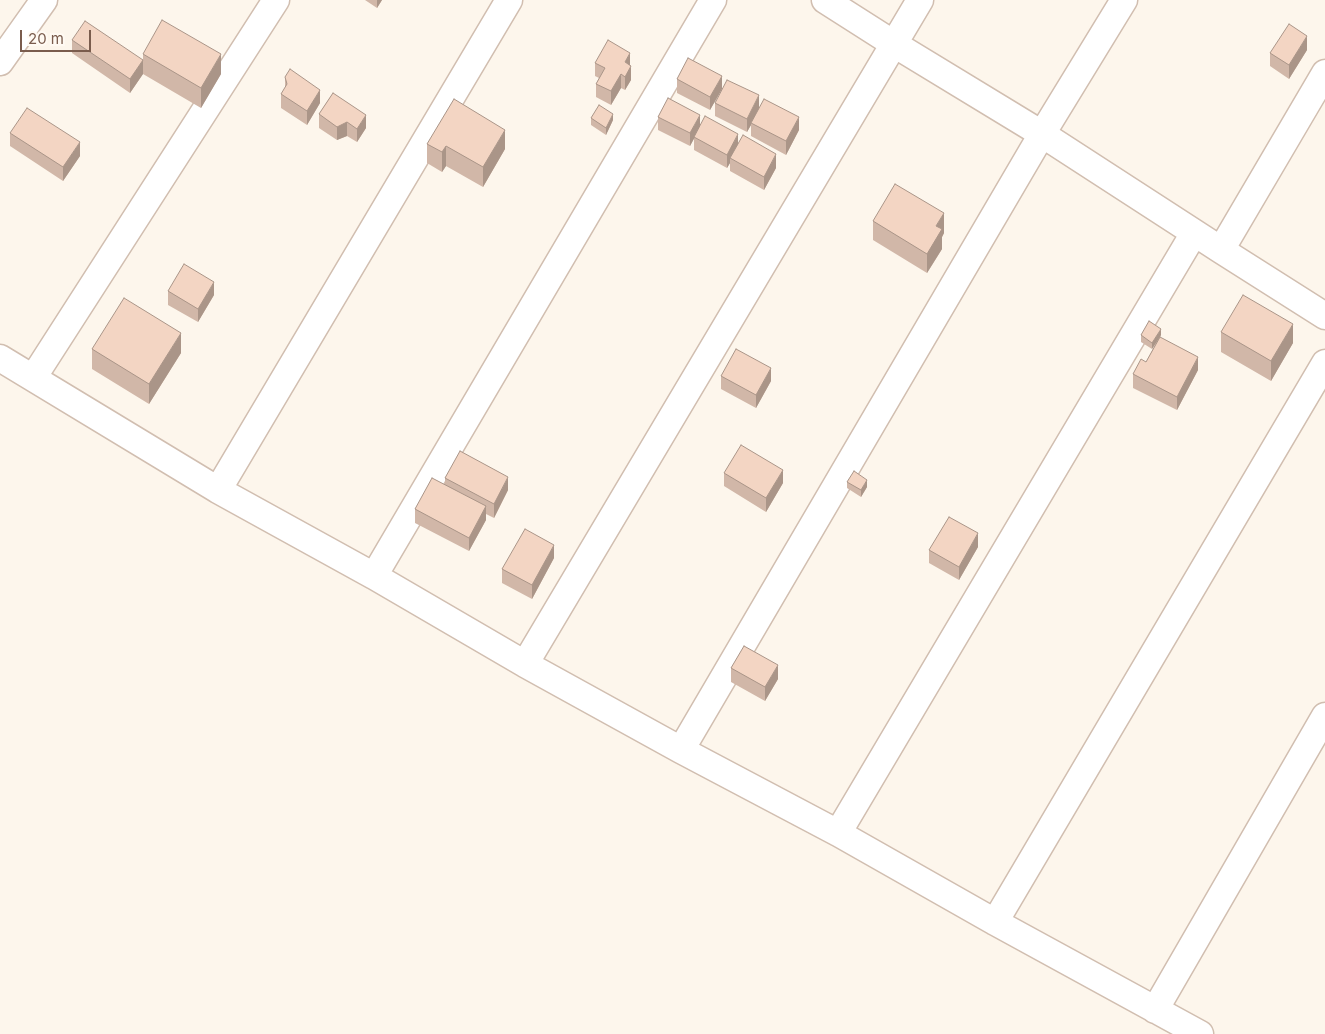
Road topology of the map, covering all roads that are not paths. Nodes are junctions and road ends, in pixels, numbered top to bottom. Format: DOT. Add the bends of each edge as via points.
graph roads {
  1 [pos="44,0"];
  2 [pos="276,0"];
  3 [pos="509,0"];
  4 [pos="713,0"];
  5 [pos="825,0"];
  6 [pos="920,0"];
  7 [pos="1124,0"];
  8 [pos="894,44"];
  9 [pos="0,62"];
  10 [pos="1325,73"];
  11 [pos="1042,134"];
  12 [pos="1194,233"];
  13 [pos="1221,250"];
  14 [pos="1325,316"];
  15 [pos="0,358"];
  16 [pos="1325,363"];
  17 [pos="33,378"];
  18 [pos="218,490"];
  19 [pos="374,576"];
  20 [pos="525,664"];
  21 [pos="1325,716"];
  22 [pos="681,750"];
  23 [pos="838,833"];
  24 [pos="996,922"];
  25 [pos="1155,1010"];
  26 [pos="1200,1034"];
  1 -- 9 [label="street"];
  2 -- 17 [label="street"];
  3 -- 18 [label="street"];
  4 -- 19 [label="street"];
  5 -- 8 [label="street"];
  6 -- 8 [label="street"];
  7 -- 11 [label="street"];
  8 -- 11 [label="street"];
  8 -- 20 [label="street"];
  10 -- 13 [label="street"];
  11 -- 12 [label="street"];
  11 -- 22 [label="street"];
  12 -- 13 [label="street"];
  12 -- 23 [label="street"];
  13 -- 14 [label="street"];
  15 -- 17 [label="street"];
  16 -- 24 [label="street"];
  17 -- 18 [label="street"];
  18 -- 19 [label="street"];
  19 -- 20 [label="street"];
  20 -- 22 [label="street"];
  21 -- 25 [label="street"];
  22 -- 23 [label="street"];
  23 -- 24 [label="street"];
  24 -- 25 [label="street"];
  25 -- 26 [label="street"];
}
